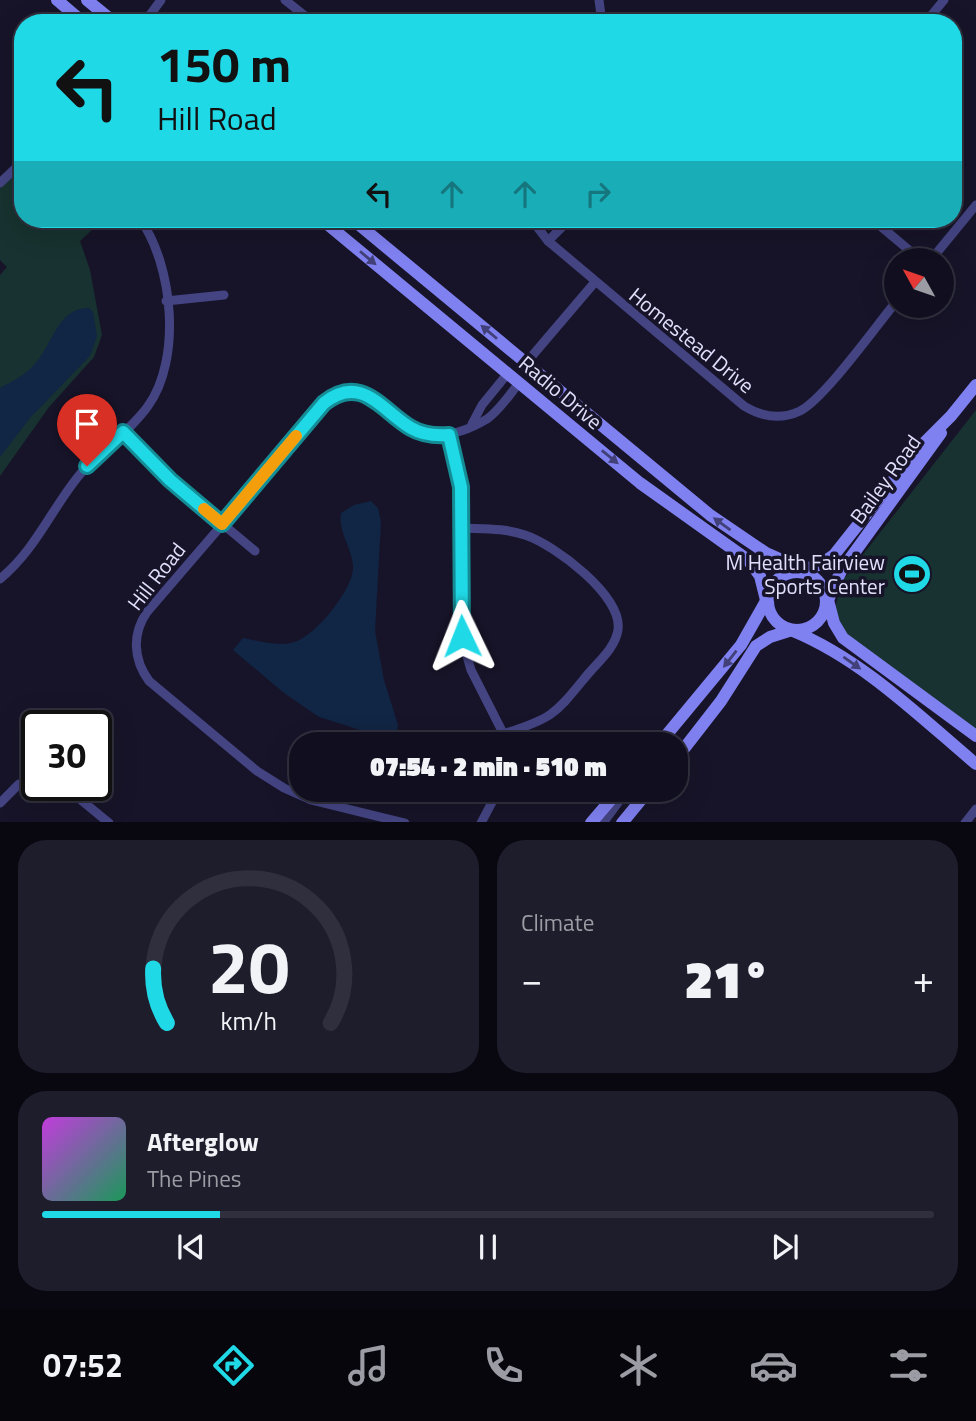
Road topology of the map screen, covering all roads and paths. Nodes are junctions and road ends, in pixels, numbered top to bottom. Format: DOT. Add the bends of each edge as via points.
graph roads {
  1 [pos="57,0"];
  2 [pos="87,0"];
  3 [pos="285,0"];
  4 [pos="944,0"];
  5 [pos="73,14"];
  6 [pos="104,14"];
  7 [pos="303,14"];
  8 [pos="932,14"];
  9 [pos="14,170"];
  10 [pos="0,183"];
  11 [pos="976,205"];
  12 [pos="962,222"];
  13 [pos="144,228"];
  14 [pos="332,228"];
  15 [pos="363,228"];
  16 [pos="538,228"];
  17 [pos="561,228"];
  18 [pos="883,228"];
  19 [pos="957,228"];
  20 [pos="548,241"];
  21 [pos="907,248"];
  22 [pos="941,248"];
  23 [pos="595,282"];
  24 [pos="224,295"];
  25 [pos="166,301"];
  26 [pos="884,317"];
  27 [pos="526,363"];
  28 [pos="508,373"];
  29 [pos="519,383"];
  30 [pos="976,385"];
  31 [pos="951,416"];
  32 [pos="472,424"];
  33 [pos="123,432"];
  34 [pos="449,435"];
  35 [pos="222,524"];
  36 [pos="461,528"];
  37 [pos="254,551"];
  38 [pos="802,569"];
  39 [pos="0,579"];
  40 [pos="828,600"];
  41 [pos="766,601"];
  42 [pos="792,631"];
  43 [pos="501,732"];
  44 [pos="520,732"];
  45 [pos="669,732"];
  46 [pos="976,736"];
  47 [pos="688,744"];
  48 [pos="976,764"];
  49 [pos="21,783"];
  50 [pos="83,801"];
  51 [pos="492,802"];
  52 [pos="609,802"];
  53 [pos="618,802"];
  54 [pos="639,802"];
  55 [pos="0,803"];
  56 [pos="976,809"];
  57 [pos="109,822"];
  58 [pos="405,822"];
  59 [pos="481,822"];
  60 [pos="591,822"];
  61 [pos="603,822"];
  62 [pos="622,822"];
  63 [pos="965,822"];
  1 -- 5 [label="main road"];
  2 -- 6 [label="main road"];
  3 -- 7 [label="street"];
  4 -- 8 [label="street"];
  9 -- 10 [label="street"];
  11 -- 12 [label="street"];
  13 -- 25 [label="street" via="157,254"];
  14 -- 28 [label="main road, Radio Drive, one-way"];
  27 -- 15 [label="main road, Radio Drive, one-way"];
  16 -- 20 [label="street, Homestead Drive"];
  17 -- 20 [label="street"];
  18 -- 21 [label="street"];
  19 -- 22 [label="street"];
  20 -- 23 [label="street, Homestead Drive"];
  23 -- 26 [label="street, Homestead Drive" via="744,406 775,417 800,411 816,399"];
  23 -- 27 [label="street"];
  24 -- 25 [label="street"];
  25 -- 33 [label="street" via="170,351 163,377 149,406"];
  38 -- 27 [label="main road, Radio Drive, one-way" via="726,527"];
  28 -- 29 [label="main road, Radio Drive"];
  28 -- 32 [label="street"];
  29 -- 32 [label="street" via="491,415"];
  29 -- 41 [label="main road, Radio Drive, one-way" via="640,482 748,560 760,576"];
  30 -- 31 [label="main road, Bailey Road"];
  31 -- 38 [label="main road, Bailey Road" via="918,449 834,555"];
  31 -- 40 [label="main road, Bailey Road" via="927,456 841,571"];
  32 -- 34 [label="street"];
  33 -- 35 [label="street"];
  33 -- 39 [label="street" via="78,477 32,548"];
  34 -- 35 [label="street, Hill Road" via="415,430 366,395 338,394 321,407"];
  34 -- 36 [label="street" via="461,482"];
  35 -- 37 [label="street"];
  35 -- 58 [label="street, Hill Road" via="141,621 136,650 144,673 275,783 311,800"];
  36 -- 43 [label="street" via="463,642"];
  36 -- 44 [label="street" via="508,530 543,543 605,593 618,615 618,633 611,648 556,712"];
  38 -- 40 [label="main road" via="821,583"];
  38 -- 41 [label="main road" via="779,579"];
  40 -- 42 [label="main road" via="813,624"];
  40 -- 46 [label="main road" via="843,638"];
  41 -- 42 [label="main road" via="776,621"];
  41 -- 45 [label="main road, one-way" via="741,645"];
  42 -- 47 [label="main road" via="755,646"];
  42 -- 48 [label="main road, one-way" via="861,669"];
  49 -- 55 [label="street"];
  50 -- 57 [label="street"];
  51 -- 59 [label="street"];
  52 -- 60 [label="main road"];
  53 -- 61 [label="street"];
  54 -- 62 [label="main road"];
  56 -- 63 [label="street"];
}
